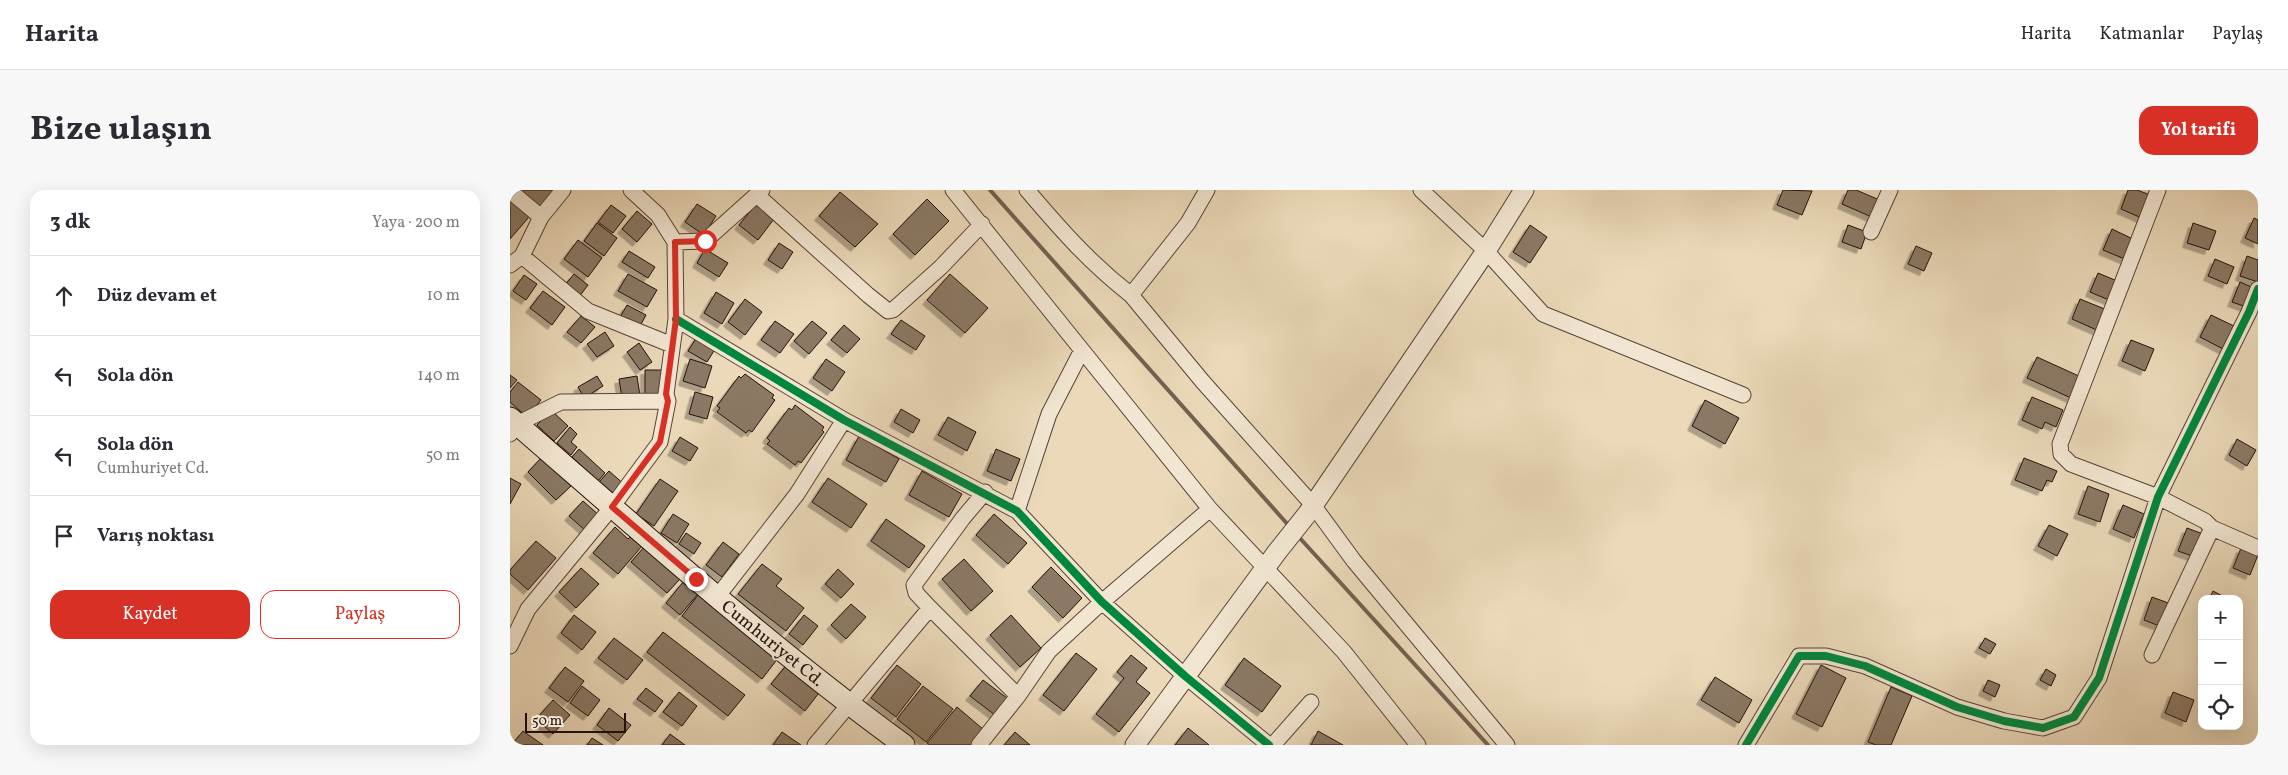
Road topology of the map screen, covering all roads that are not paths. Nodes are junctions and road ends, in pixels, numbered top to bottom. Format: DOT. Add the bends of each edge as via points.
graph roads {
  1 [pos="510,190"];
  2 [pos="563,190"];
  3 [pos="631,190"];
  4 [pos="953,190"];
  5 [pos="1027,190"];
  6 [pos="1207,190"];
  7 [pos="1421,190"];
  8 [pos="1524,190"];
  9 [pos="1890,190"];
  10 [pos="2158,190"];
  11 [pos="760,193"];
  12 [pos="541,217"];
  13 [pos="982,224"];
  14 [pos="1871,232"];
  15 [pos="675,242"];
  16 [pos="1486,251"];
  17 [pos="516,260"];
  18 [pos="2258,290"];
  19 [pos="1131,295"];
  20 [pos="676,319"];
  21 [pos="672,345"];
  22 [pos="1081,352"];
  23 [pos="1743,395"];
  24 [pos="668,401"];
  25 [pos="844,420"];
  26 [pos="512,426"];
  27 [pos="985,492"];
  28 [pos="2158,497"];
  29 [pos="612,507"];
  30 [pos="1210,508"];
  31 [pos="1311,509"];
  32 [pos="1017,511"];
  33 [pos="2212,528"];
  34 [pos="2258,548"];
  35 [pos="1265,570"];
  36 [pos="717,597"];
  37 [pos="1102,602"];
  38 [pos="930,608"];
  39 [pos="510,646"];
  40 [pos="2152,655"];
  41 [pos="1185,676"];
  42 [pos="1018,696"];
  43 [pos="1311,702"];
  44 [pos="848,704"];
  45 [pos="815,745"];
  46 [pos="904,745"];
  47 [pos="979,745"];
  48 [pos="1135,745"];
  49 [pos="1269,745"];
  50 [pos="1273,745"];
  51 [pos="1418,745"];
  52 [pos="1507,745"];
  53 [pos="1746,745"];
  1 -- 12 [label="street"];
  2 -- 12 [label="street"];
  3 -- 15 [label="street" via="658,215"];
  4 -- 13 [label="street"];
  5 -- 19 [label="street" via="1074,245"];
  6 -- 19 [label="street" via="1188,223"];
  7 -- 16 [label="street"];
  8 -- 16 [label="street"];
  9 -- 14 [label="street"];
  10 -- 28 [label="street" via="2060,444 2061,454 2071,464"];
  11 -- 13 [label="street" via="833,265 888,311 941,267"];
  11 -- 15 [label="street" via="705,241"];
  12 -- 17 [label="street"];
  13 -- 22 [label="street"];
  15 -- 20 [label="street"];
  16 -- 23 [label="street" via="1543,314"];
  16 -- 31 [label="street"];
  17 -- 21 [label="street" via="588,311"];
  18 -- 28 [label="street"];
  19 -- 31 [label="street"];
  20 -- 21 [label="street"];
  20 -- 25 [label="street"];
  21 -- 24 [label="street"];
  22 -- 30 [label="street"];
  22 -- 32 [label="street" via="1049,414"];
  24 -- 26 [label="street" via="561,402"];
  24 -- 29 [label="street" via="660,442"];
  25 -- 27 [label="street"];
  25 -- 36 [label="street" via="797,494"];
  26 -- 29 [label="main road, Cumhuriyet Cd."];
  27 -- 32 [label="street"];
  27 -- 38 [label="street" via="914,585 916,593"];
  28 -- 33 [label="street" via="2205,521"];
  28 -- 53 [label="street" via="2099,678 2074,717 2043,728 2004,721 1957,706 1865,666 1826,656 1798,656"];
  29 -- 36 [label="main road, Cumhuriyet Cd."];
  29 -- 39 [label="street" via="528,609"];
  30 -- 35 [label="street"];
  30 -- 37 [label="street"];
  31 -- 35 [label="street"];
  31 -- 52 [label="street"];
  32 -- 37 [label="street"];
  33 -- 34 [label="street"];
  33 -- 40 [label="street"];
  35 -- 41 [label="street"];
  35 -- 51 [label="street" via="1344,652"];
  36 -- 44 [label="main road, Cumhuriyet Cd."];
  37 -- 41 [label="street"];
  37 -- 42 [label="street" via="1049,651"];
  38 -- 42 [label="street"];
  38 -- 44 [label="street"];
  41 -- 48 [label="street"];
  41 -- 49 [label="street"];
  42 -- 47 [label="street"];
  43 -- 50 [label="street"];
  44 -- 45 [label="street"];
  44 -- 46 [label="main road, Cumhuriyet Cd."];
}
